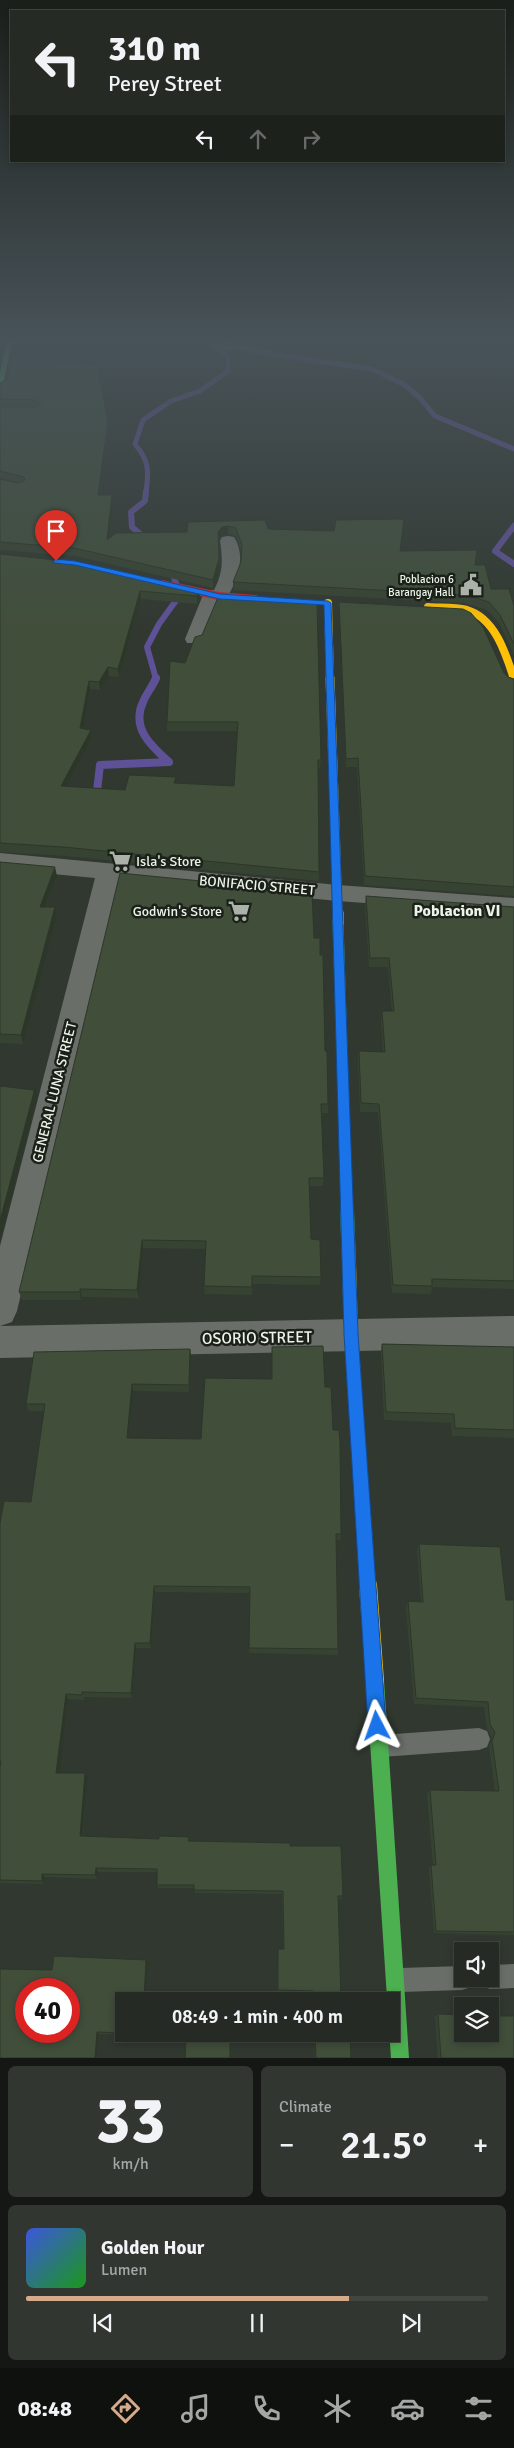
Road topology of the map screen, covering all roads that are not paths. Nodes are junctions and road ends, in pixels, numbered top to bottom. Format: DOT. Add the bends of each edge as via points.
graph roads {
  1 [pos="228,541"];
  2 [pos="153,582"];
  3 [pos="209,595"];
  4 [pos="269,600"];
  5 [pos="327,603"];
  6 [pos="419,607"];
  7 [pos="194,639"];
  8 [pos="513,675"];
  9 [pos="0,861"];
  10 [pos="109,872"];
  11 [pos="338,893"];
  12 [pos="514,906"];
  13 [pos="0,1311"];
  14 [pos="514,1332"];
  15 [pos="351,1334"];
  16 [pos="0,1342"];
  17 [pos="479,1738"];
  18 [pos="378,1746"];
  19 [pos="499,1976"];
  20 [pos="514,1976"];
  21 [pos="454,1978"];
  22 [pos="395,1980"];
  23 [pos="400,2058"];
  1 -- 3 [label="street" via="233,563 230,578"];
  2 -- 3 [label="street"];
  3 -- 4 [label="street"];
  3 -- 7 [label="street"];
  5 -- 11 [label="street"];
  6 -- 8 [label="street" via="464,610 479,615 488,624"];
  9 -- 10 [label="street, BONIFACIO STREET"];
  10 -- 11 [label="street, BONIFACIO STREET"];
  10 -- 13 [label="street, GENERAL LUNA STREET"];
  11 -- 12 [label="street, BONIFACIO STREET"];
  11 -- 15 [label="street"];
  14 -- 15 [label="street, OSORIO STREET"];
  15 -- 16 [label="street, OSORIO STREET"];
  15 -- 18 [label="street"];
  17 -- 18 [label="lane"];
  18 -- 22 [label="street"];
  19 -- 20 [label="lane"];
  21 -- 22 [label="lane"];
  22 -- 23 [label="street"];
}
